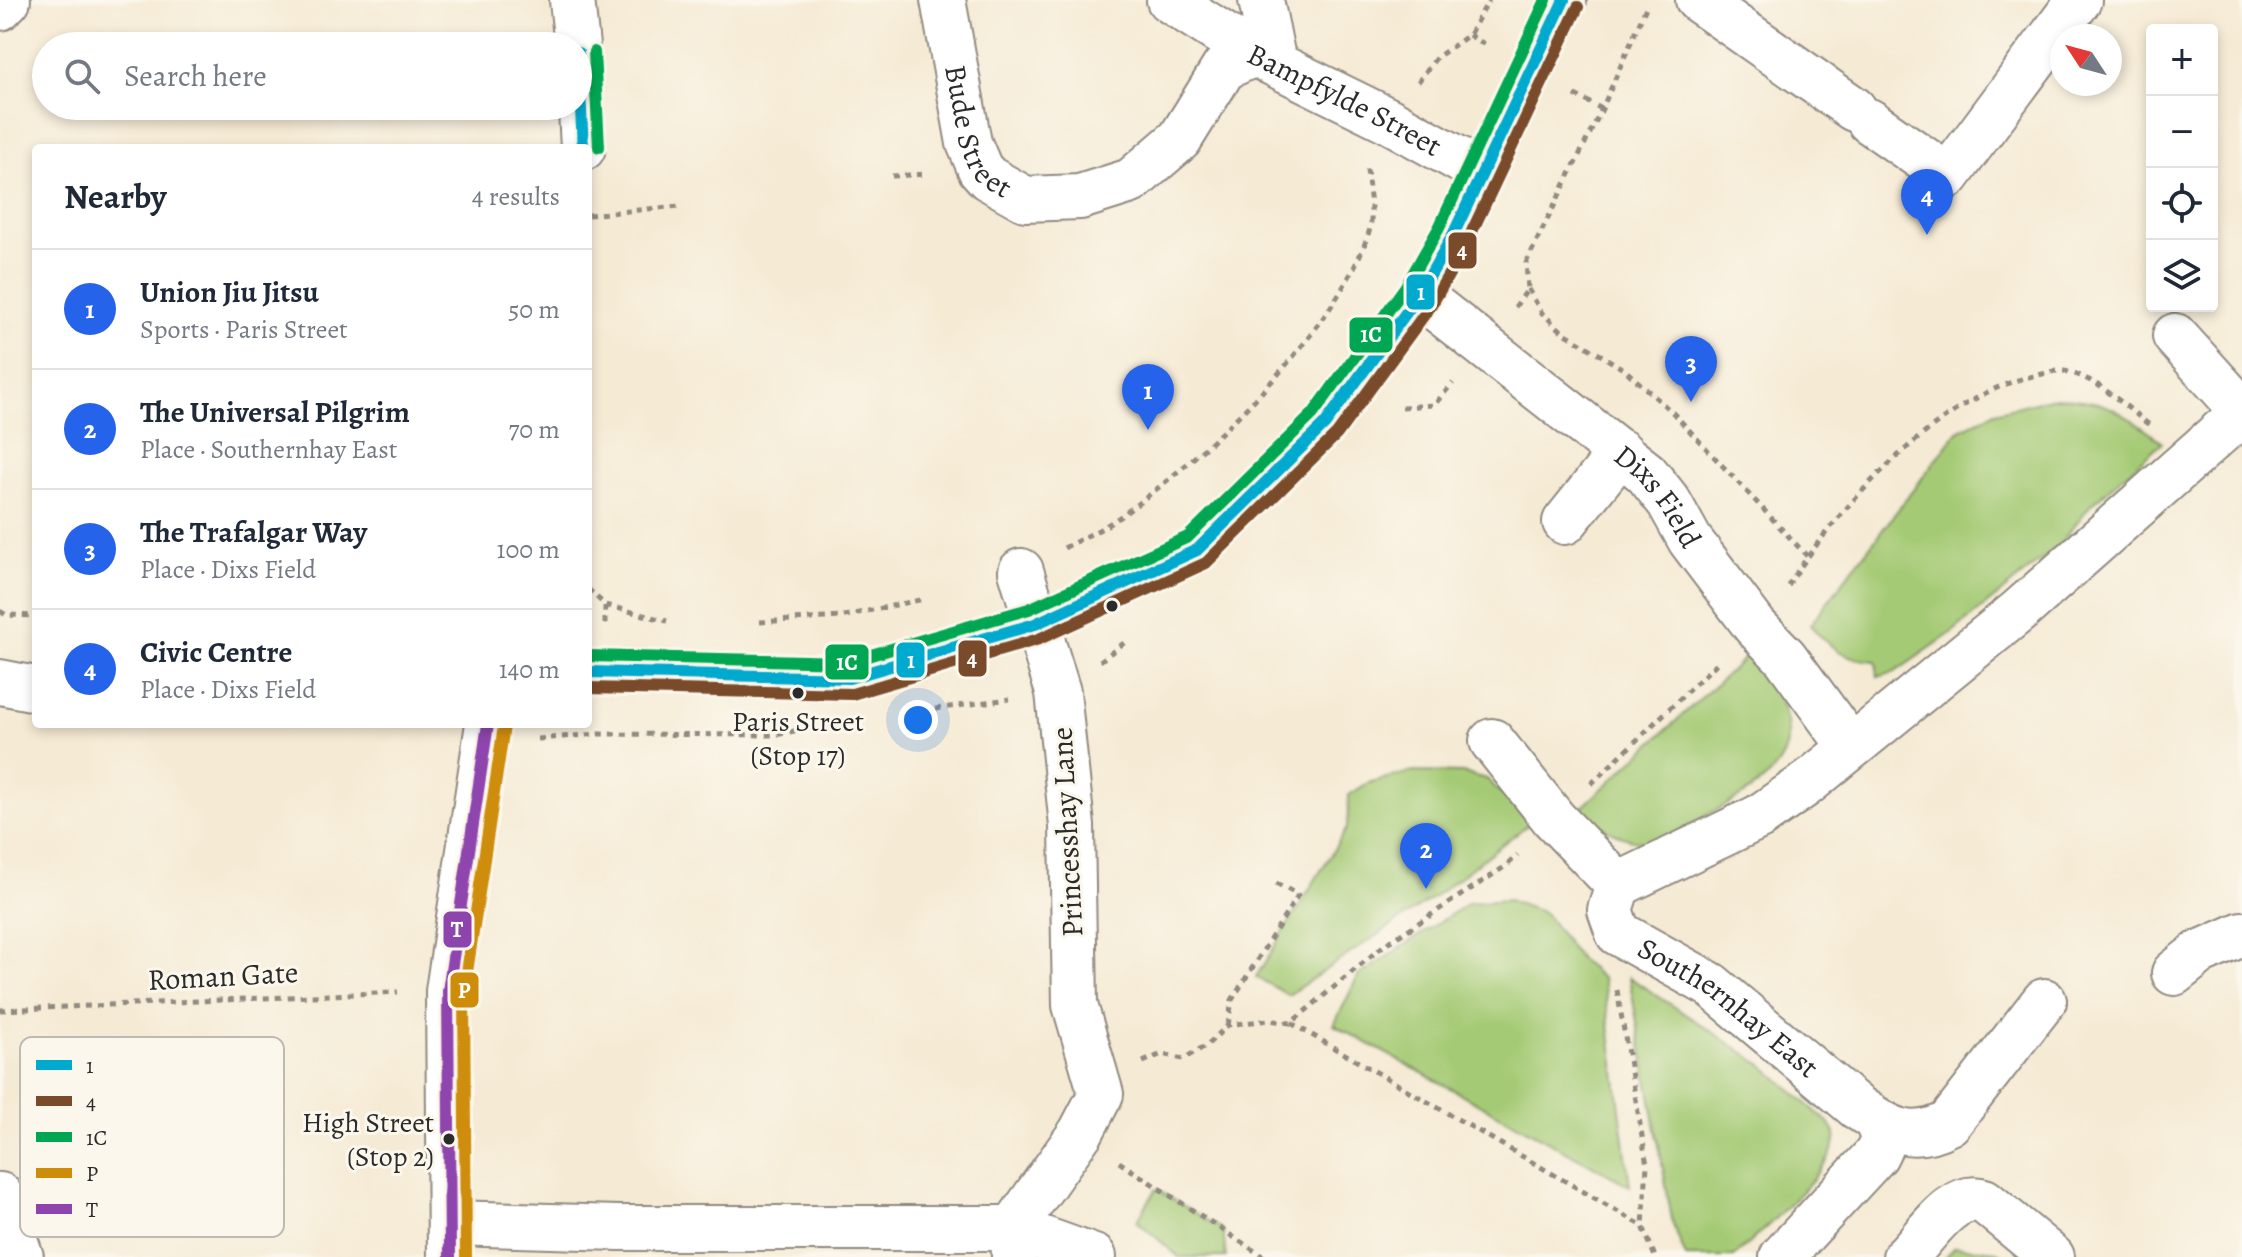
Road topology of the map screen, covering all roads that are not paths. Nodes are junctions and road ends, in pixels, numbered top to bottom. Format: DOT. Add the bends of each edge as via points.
graph roads {
  1 [pos="8,0"];
  2 [pos="572,0"];
  3 [pos="943,0"];
  4 [pos="1169,0"];
  5 [pos="1261,0"];
  6 [pos="1564,0"];
  7 [pos="1698,0"];
  8 [pos="2079,0"];
  9 [pos="0,8"];
  10 [pos="575,32"];
  11 [pos="1264,58"];
  12 [pos="582,120"];
  13 [pos="583,144"];
  14 [pos="1482,172"];
  15 [pos="1419,295"];
  16 [pos="2175,336"];
  17 [pos="2242,411"];
  18 [pos="1621,452"];
  19 [pos="1565,522"];
  20 [pos="1021,571"];
  21 [pos="1035,624"];
  22 [pos="592,672"];
  23 [pos="0,682"];
  24 [pos="32,688"];
  25 [pos="487,728"];
  26 [pos="1492,741"];
  27 [pos="1850,746"];
  28 [pos="1618,885"];
  29 [pos="2242,934"];
  30 [pos="2174,973"];
  31 [pos="2044,1001"];
  32 [pos="1876,1120"];
  33 [pos="0,1195"];
  34 [pos="450,1240"];
  35 [pos="1014,1243"];
  36 [pos="21,1257"];
  37 [pos="1094,1257"];
  38 [pos="1782,1257"];
  39 [pos="1905,1257"];
  40 [pos="2052,1257"];
  1 -- 9 [label="street"];
  2 -- 10 [label="street"];
  3 -- 11 [label="street, Bude Street" via="969,143 988,178 1025,199 1080,197 1131,181 1180,139 1224,68"];
  4 -- 11 [label="street, Bampfylde Street"];
  5 -- 11 [label="street"];
  6 -- 14 [label="street"];
  7 -- 8 [label="street" via="1948,176"];
  11 -- 14 [label="street, Bampfylde Street"];
  12 -- 13 [label="street"];
  14 -- 15 [label="street"];
  15 -- 18 [label="street, Dixs Field"];
  15 -- 21 [label="street" via="1325,424 1197,550"];
  16 -- 17 [label="street"];
  17 -- 27 [label="street" via="2020,610"];
  18 -- 19 [label="street"];
  18 -- 27 [label="street, Dixs Field" via="1662,492 1690,540"];
  20 -- 21 [label="street, Princesshay Lane"];
  21 -- 22 [label="street" via="849,678"];
  21 -- 35 [label="street, Princesshay Lane" via="1058,692 1072,826 1075,1005 1091,1113"];
  23 -- 24 [label="street"];
  25 -- 34 [label="street" via="448,991"];
  26 -- 28 [label="street" via="1554,819"];
  27 -- 28 [label="street" via="1759,817"];
  28 -- 32 [label="street, Southernhay East" via="1610,910 1618,933 1711,985"];
  29 -- 30 [label="street" via="2199,953"];
  31 -- 32 [label="street, Southernhay East" via="1949,1123 1915,1135"];
  32 -- 38 [label="street" via="1884,1139 1876,1155"];
  33 -- 36 [label="street"];
  34 -- 35 [label="street" via="619,1228"];
  35 -- 37 [label="street"];
  39 -- 40 [label="street" via="1955,1204 1975,1198"];
}
